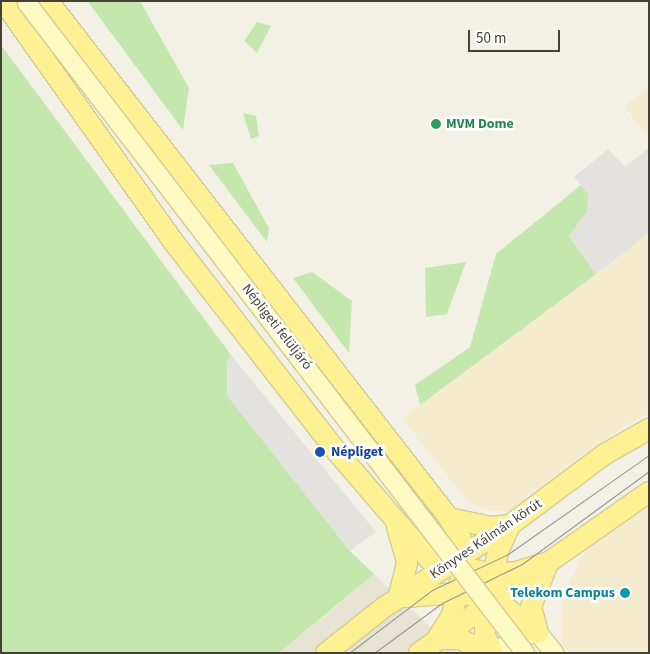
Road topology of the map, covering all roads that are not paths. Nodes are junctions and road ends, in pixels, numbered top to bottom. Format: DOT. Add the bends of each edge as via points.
graph roads {
  1 [pos="3,1"];
  2 [pos="48,1"];
  3 [pos="26,2"];
  4 [pos="378,427"];
  5 [pos="649,430"];
  6 [pos="336,452"];
  7 [pos="407,462"];
  8 [pos="369,490"];
  9 [pos="649,492"];
  10 [pos="449,518"];
  11 [pos="396,524"];
  12 [pos="510,525"];
  13 [pos="548,562"];
  14 [pos="459,564"];
  15 [pos="492,574"];
  16 [pos="457,593"];
  17 [pos="398,598"];
  18 [pos="489,601"];
  19 [pos="538,633"];
  20 [pos="438,639"];
  21 [pos="326,653"];
  22 [pos="419,653"];
  23 [pos="485,653"];
  24 [pos="492,653"];
  25 [pos="501,653"];
  26 [pos="525,653"];
  27 [pos="554,653"];
  1 -- 6 [label="main road" via="172,240"];
  2 -- 4 [label="main road"];
  3 -- 26 [label="main road, Népligeti felüljáró, bridge"];
  4 -- 6 [label="main road" via="347,430 339,436"];
  4 -- 7 [label="main road"];
  5 -- 12 [label="main road, Könyves Kálmán körút" via="605,454"];
  6 -- 8 [label="main road"];
  7 -- 8 [label="main road" via="399,484 390,492 378,494"];
  7 -- 10 [label="main road"];
  8 -- 11 [label="main road"];
  9 -- 13 [label="main road"];
  10 -- 12 [label="main road" via="491,527"];
  10 -- 14 [label="main road" via="460,539"];
  11 -- 14 [label="main road" via="430,560"];
  11 -- 17 [label="main road" via="407,563"];
  12 -- 14 [label="main road, Könyves Kálmán körút"];
  12 -- 15 [label="main road"];
  13 -- 15 [label="main road" via="516,572"];
  13 -- 18 [label="main road"];
  13 -- 19 [label="main road" via="531,607"];
  14 -- 15 [label="main road"];
  14 -- 16 [label="main road"];
  14 -- 17 [label="main road, Könyves Kálmán körút"];
  15 -- 18 [label="main road"];
  16 -- 17 [label="main road"];
  16 -- 18 [label="main road"];
  16 -- 20 [label="main road" via="452,615"];
  17 -- 21 [label="main road, Könyves Kálmán körút"];
  18 -- 19 [label="main road" via="508,609"];
  18 -- 20 [label="main road"];
  18 -- 24 [label="main road" via="485,636"];
  19 -- 25 [label="main road" via="511,640"];
  19 -- 27 [label="main road"];
  20 -- 22 [label="main road"];
  20 -- 23 [label="main road" via="461,639"];
}
